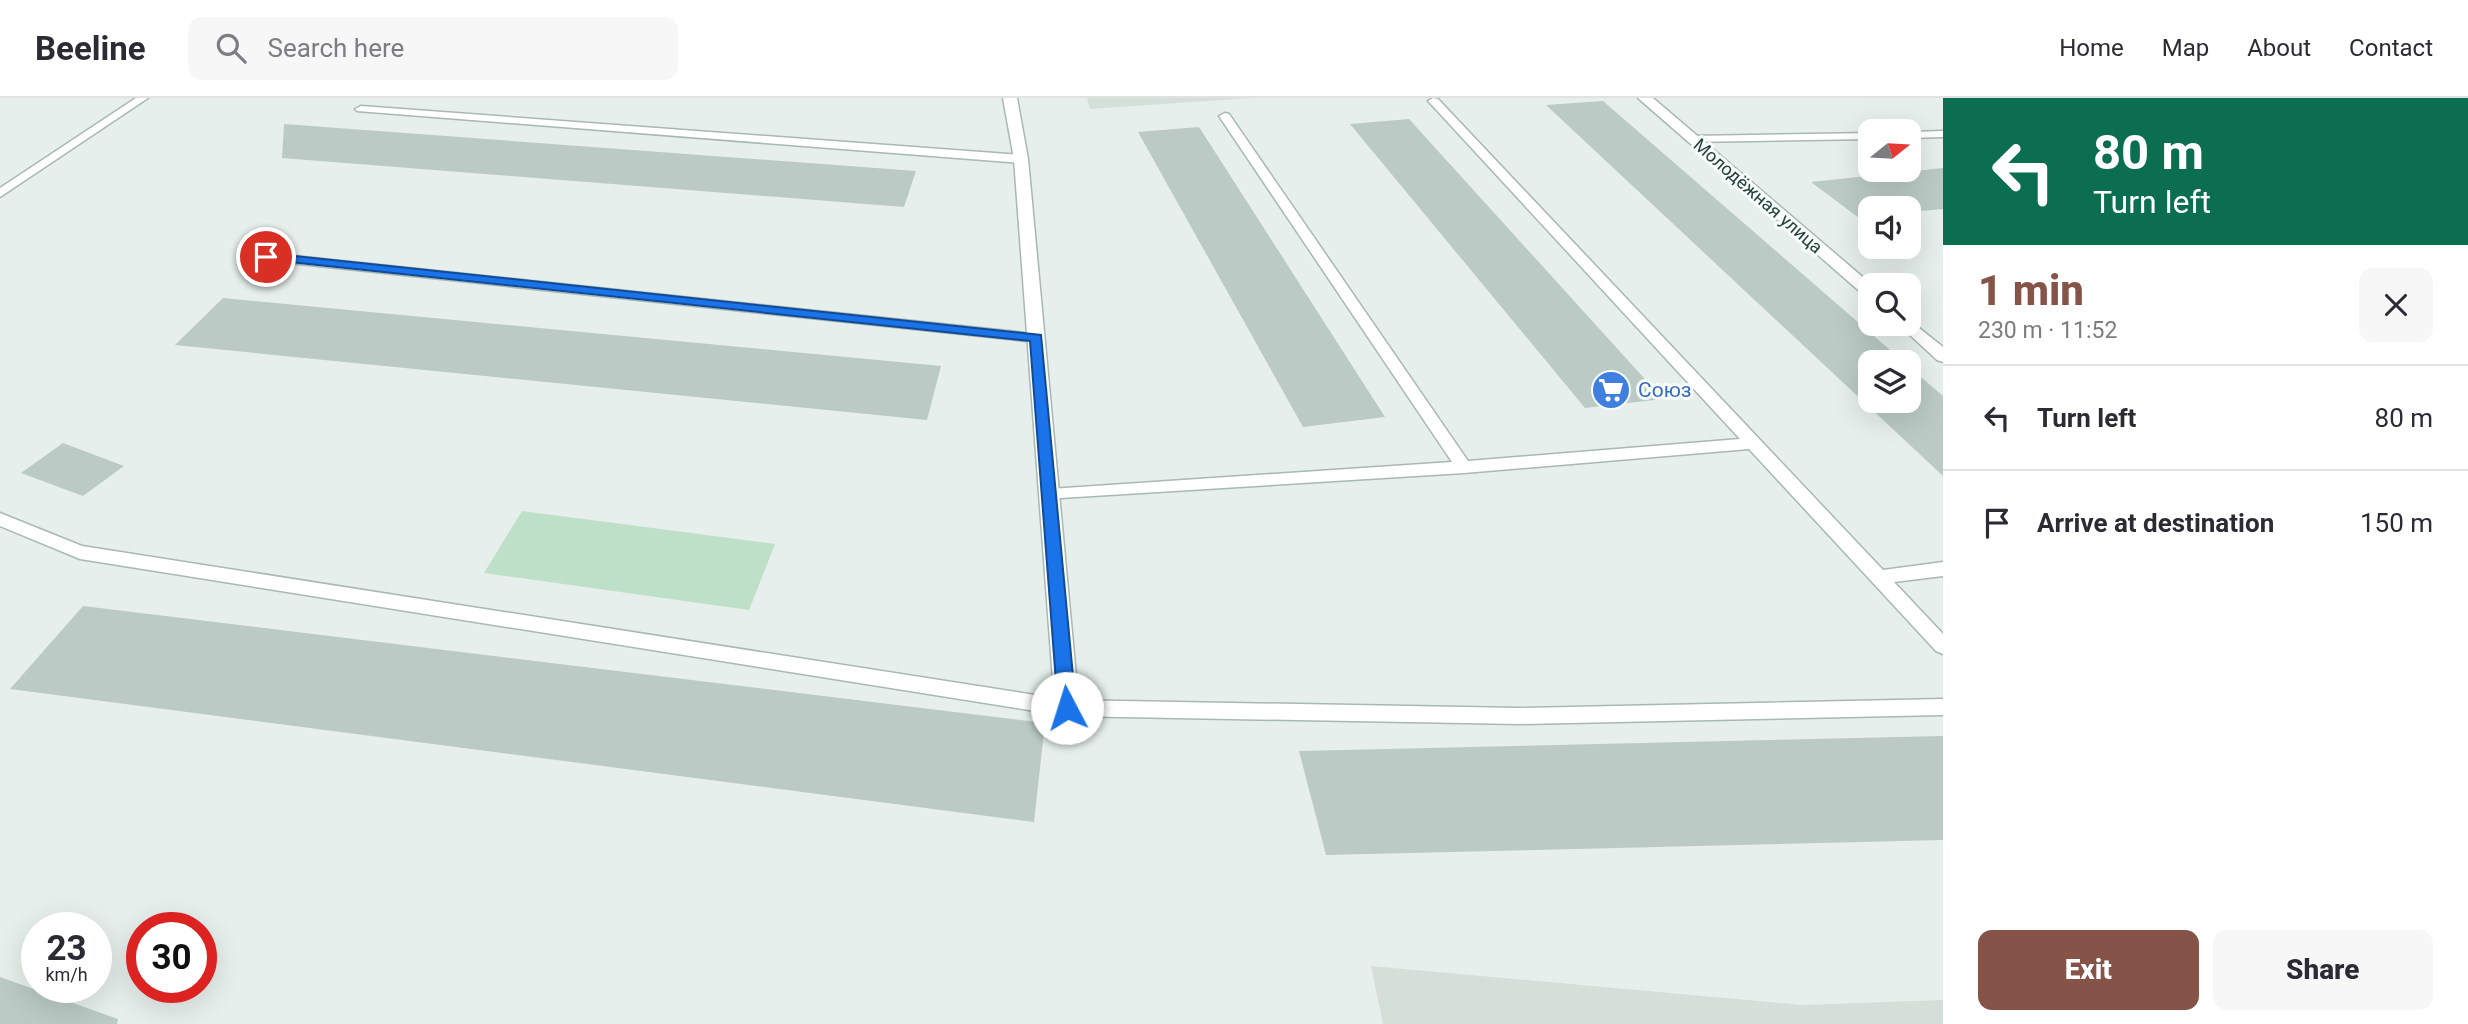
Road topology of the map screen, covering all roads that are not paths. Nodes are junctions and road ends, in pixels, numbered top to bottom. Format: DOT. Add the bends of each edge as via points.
graph roads {
  1 [pos="143,98"];
  2 [pos="1010,98"];
  3 [pos="1645,98"];
  4 [pos="1434,101"];
  5 [pos="361,108"];
  6 [pos="1224,116"];
  7 [pos="1943,134"];
  8 [pos="1922,135"];
  9 [pos="1858,136"];
  10 [pos="1692,139"];
  11 [pos="1021,159"];
  12 [pos="0,193"];
  13 [pos="266,257"];
  14 [pos="1858,282"];
  15 [pos="1920,336"];
  16 [pos="1036,338"];
  17 [pos="1943,356"];
  18 [pos="1754,443"];
  19 [pos="1464,467"];
  20 [pos="1050,495"];
  21 [pos="0,519"];
  22 [pos="1943,569"];
  23 [pos="1879,577"];
  24 [pos="1943,646"];
  25 [pos="1943,707"];
  26 [pos="1067,708"];
  1 -- 12 [label="lane"];
  2 -- 11 [label="street"];
  3 -- 10 [label="street, Молодёжная улица"];
  4 -- 18 [label="lane"];
  5 -- 11 [label="lane"];
  6 -- 19 [label="lane"];
  7 -- 8 [label="lane"];
  9 -- 10 [label="lane"];
  10 -- 14 [label="street, Молодёжная улица"];
  11 -- 16 [label="street"];
  13 -- 16 [label="lane"];
  15 -- 17 [label="street"];
  16 -- 20 [label="street"];
  18 -- 19 [label="lane"];
  18 -- 23 [label="lane"];
  19 -- 20 [label="lane"];
  20 -- 26 [label="street"];
  21 -- 26 [label="lane" via="80,552"];
  22 -- 23 [label="lane"];
  23 -- 24 [label="lane"];
  25 -- 26 [label="lane" via="1519,716"];
}
